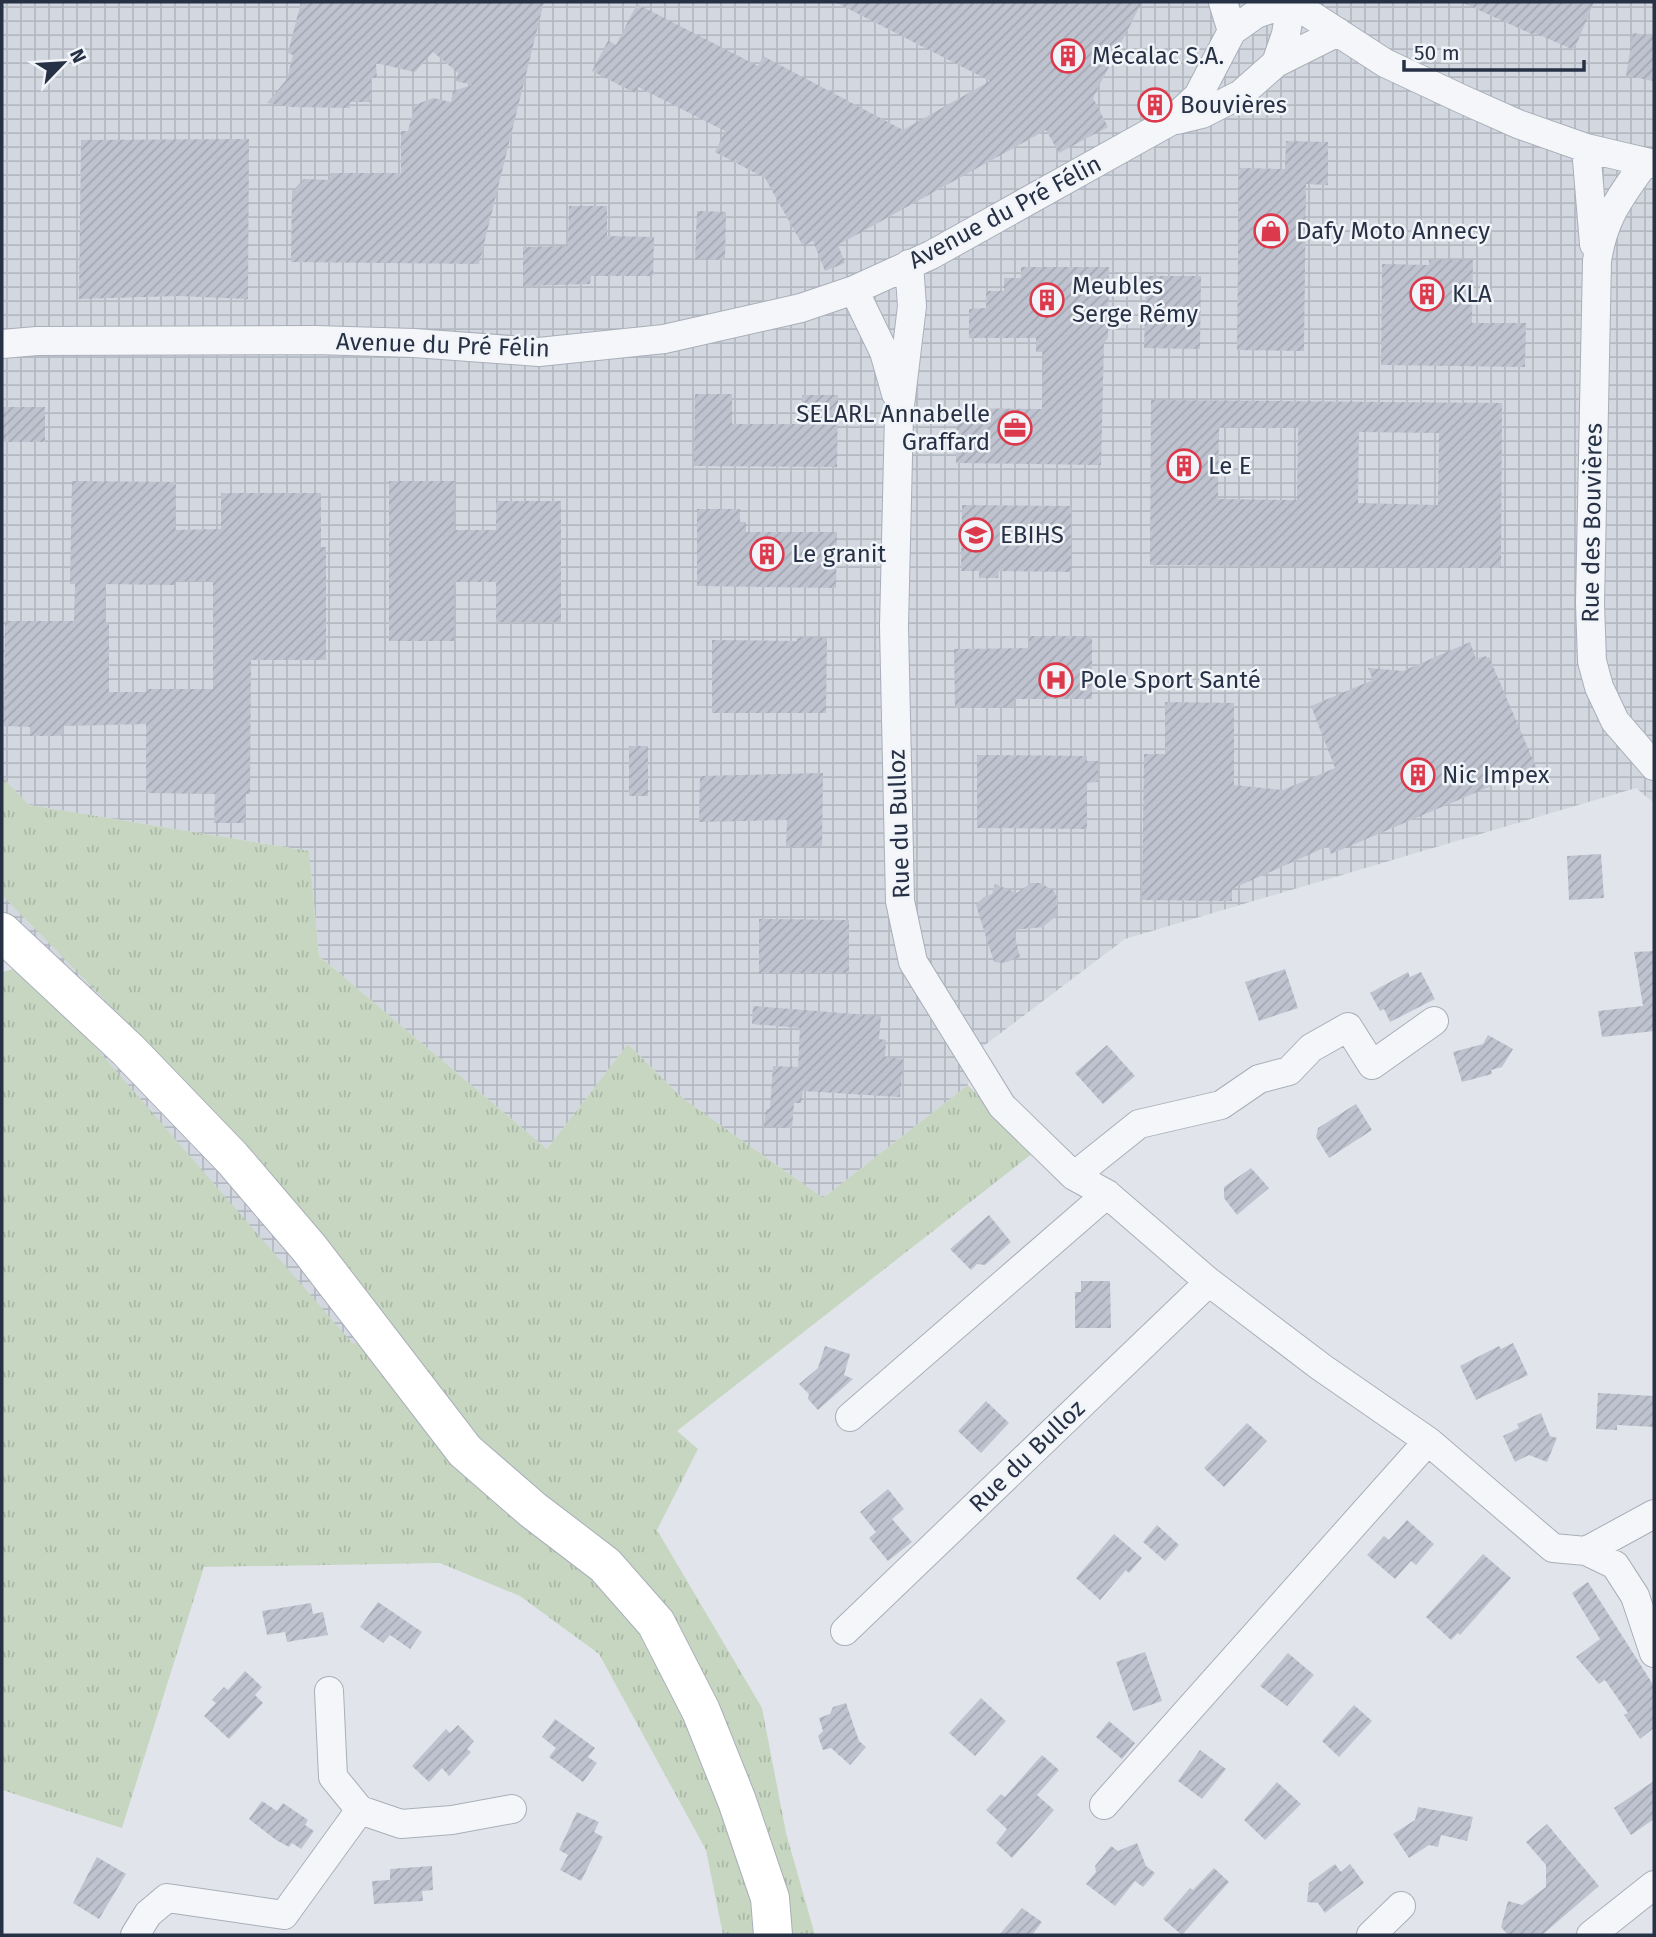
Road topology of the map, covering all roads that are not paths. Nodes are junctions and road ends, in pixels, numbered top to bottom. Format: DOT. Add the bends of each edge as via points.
graph roads {
  1 [pos="1223,2"];
  2 [pos="1291,2"];
  3 [pos="1232,31"];
  4 [pos="1338,32"];
  5 [pos="1276,63"];
  6 [pos="1171,121"];
  7 [pos="1586,148"];
  8 [pos="1649,163"];
  9 [pos="1597,261"];
  10 [pos="909,264"];
  11 [pos="854,290"];
  12 [pos="2,344"];
  13 [pos="899,414"];
  14 [pos="1654,766"];
  15 [pos="2,932"];
  16 [pos="1434,1021"];
  17 [pos="1074,1176"];
  18 [pos="1107,1194"];
  19 [pos="1209,1282"];
  20 [pos="850,1417"];
  21 [pos="1428,1441"];
  22 [pos="1654,1514"];
  23 [pos="1586,1551"];
  24 [pos="845,1631"];
  25 [pos="1654,1653"];
  26 [pos="329,1691"];
  27 [pos="1104,1805"];
  28 [pos="513,1809"];
  29 [pos="360,1810"];
  30 [pos="1654,1885"];
  31 [pos="1401,1906"];
  32 [pos="135,1935"];
  33 [pos="773,1935"];
  34 [pos="1371,1935"];
  35 [pos="1591,1935"];
  1 -- 3 [label="street"];
  2 -- 3 [label="street, Avenue du Pré Félin" via="1256,14"];
  2 -- 4 [label="street"];
  2 -- 5 [label="street"];
  3 -- 6 [label="street, Avenue du Pré Félin" via="1198,96"];
  4 -- 5 [label="street, Avenue du Pré Félin"];
  4 -- 7 [label="street" via="1385,63 1464,100"];
  5 -- 6 [label="street, Avenue du Pré Félin" via="1241,94 1202,114"];
  6 -- 10 [label="street, Avenue du Pré Félin"];
  7 -- 8 [label="street"];
  7 -- 9 [label="street, Rue des Bouvières"];
  8 -- 9 [label="street, Rue des Bouvières" via="1610,212"];
  9 -- 14 [label="street, Rue des Bouvières" via="1592,661 1615,721"];
  10 -- 11 [label="street, Avenue du Pré Félin"];
  10 -- 13 [label="street, Rue du Bulloz" via="912,306"];
  11 -- 12 [label="street, Avenue du Pré Félin" via="801,308 691,334 539,352 315,340"];
  11 -- 13 [label="street, Rue du Bulloz" via="891,371"];
  13 -- 17 [label="street, Rue du Bulloz" via="894,626 900,901 913,962 1002,1106"];
  15 -- 33 [label="main road" via="128,1050 232,1158 309,1248 465,1451 605,1565 656,1623 701,1711 737,1801 770,1898"];
  16 -- 17 [label="street" via="1372,1065 1348,1027 1311,1048 1289,1071 1259,1079 1221,1105 1139,1124"];
  17 -- 18 [label="street, Rue du Bulloz"];
  18 -- 19 [label="street, Rue du Bulloz"];
  18 -- 20 [label="street"];
  19 -- 21 [label="street, Rue du Bulloz"];
  19 -- 24 [label="street, Rue du Bulloz"];
  21 -- 23 [label="street, Rue du Bulloz" via="1553,1548"];
  21 -- 27 [label="street"];
  22 -- 23 [label="street"];
  23 -- 25 [label="street, Rue du Bulloz" via="1615,1564 1635,1596"];
  26 -- 29 [label="street" via="333,1777"];
  28 -- 29 [label="street" via="401,1824"];
  29 -- 32 [label="street" via="284,1915 167,1898 148,1914"];
  30 -- 35 [label="street"];
  31 -- 34 [label="street"];
}
